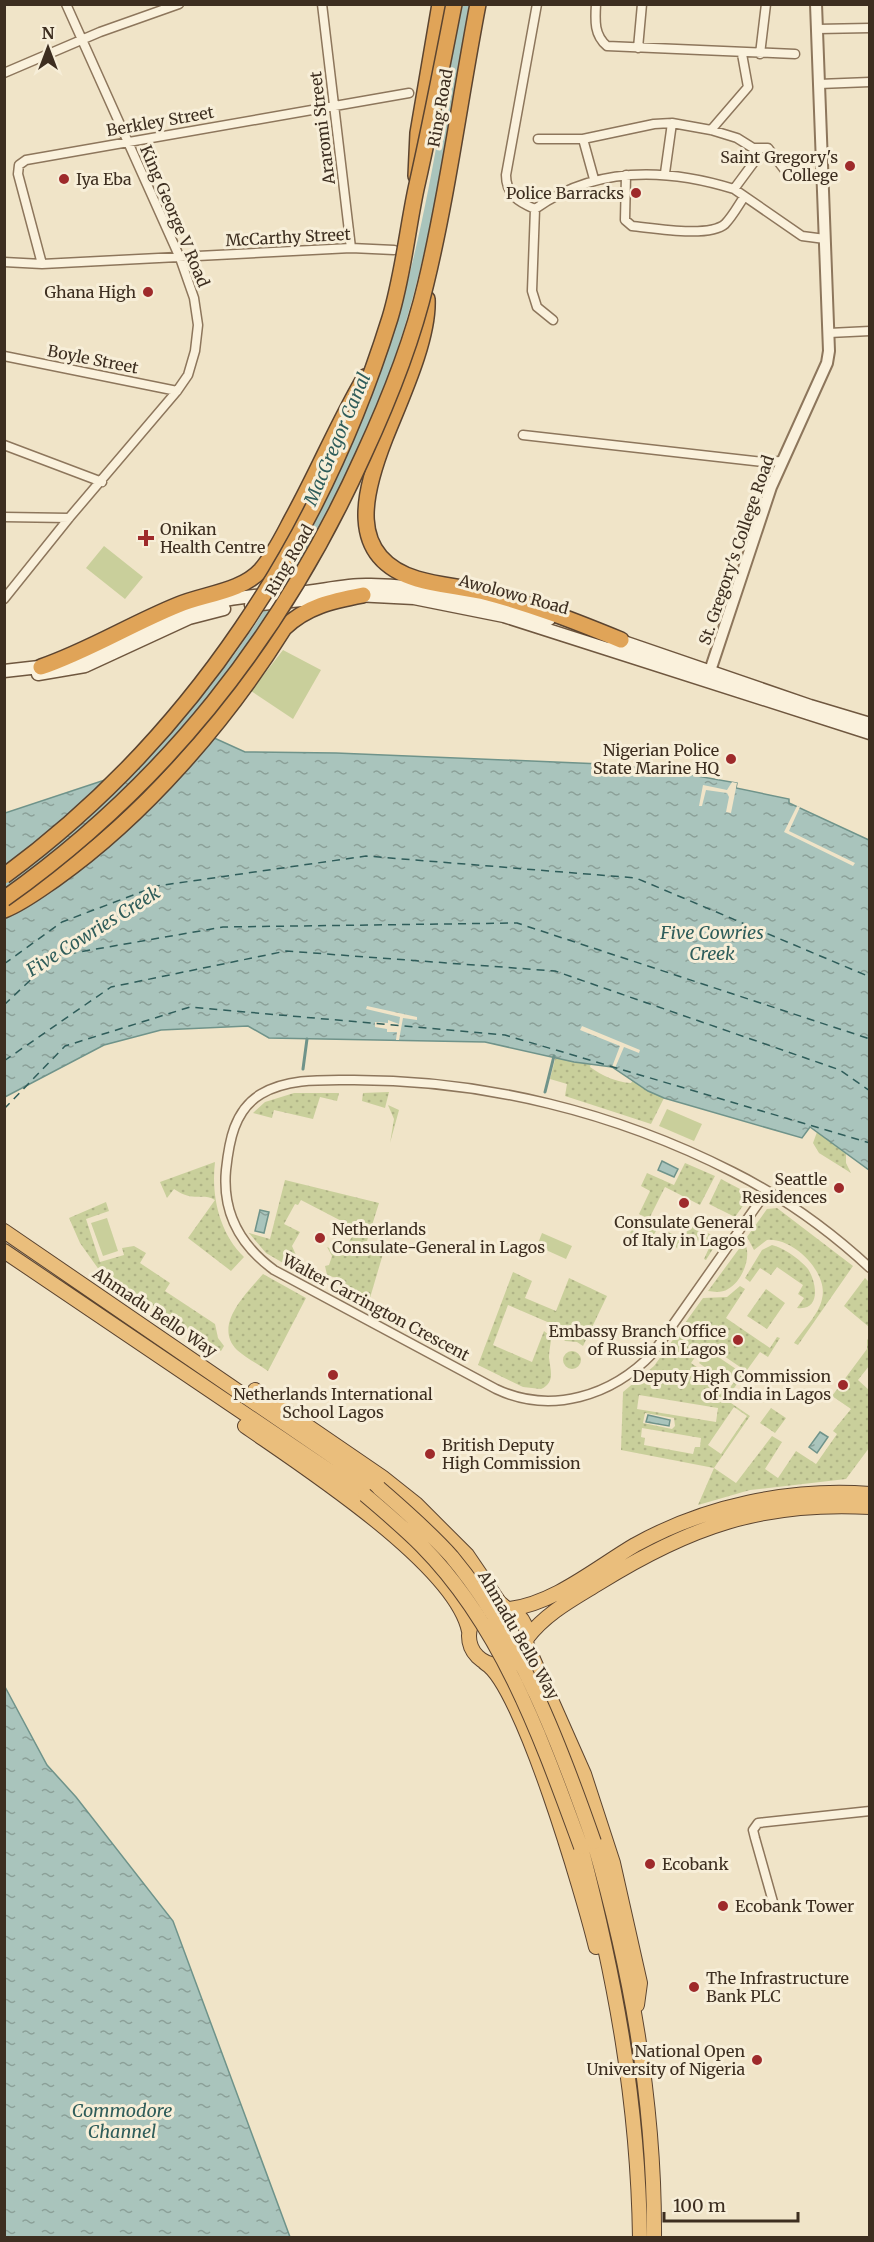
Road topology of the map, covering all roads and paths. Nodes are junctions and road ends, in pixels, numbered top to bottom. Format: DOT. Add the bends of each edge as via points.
graph roads {
  1 [pos="66,4"];
  2 [pos="179,4"];
  3 [pos="322,4"];
  4 [pos="440,4"];
  5 [pos="454,4"];
  6 [pos="478,4"];
  7 [pos="537,4"];
  8 [pos="596,4"];
  9 [pos="642,4"];
  10 [pos="766,4"];
  11 [pos="816,4"];
  12 [pos="870,27"];
  13 [pos="817,29"];
  14 [pos="81,40"];
  15 [pos="638,48"];
  16 [pos="742,54"];
  17 [pos="760,54"];
  18 [pos="795,54"];
  19 [pos="4,73"];
  20 [pos="870,82"];
  21 [pos="819,84"];
  22 [pos="409,93"];
  23 [pos="335,104"];
  24 [pos="672,123"];
  25 [pos="711,130"];
  26 [pos="538,139"];
  27 [pos="583,139"];
  28 [pos="127,143"];
  29 [pos="753,148"];
  30 [pos="665,174"];
  31 [pos="626,175"];
  32 [pos="790,177"];
  33 [pos="594,179"];
  34 [pos="734,189"];
  35 [pos="416,190"];
  36 [pos="744,197"];
  37 [pos="535,209"];
  38 [pos="825,239"];
  39 [pos="351,248"];
  40 [pos="393,250"];
  41 [pos="180,258"];
  42 [pos="4,262"];
  43 [pos="42,264"];
  44 [pos="426,283"];
  45 [pos="553,321"];
  46 [pos="870,331"];
  47 [pos="829,333"];
  48 [pos="4,356"];
  49 [pos="374,361"];
  50 [pos="177,391"];
  51 [pos="523,435"];
  52 [pos="4,445"];
  53 [pos="782,461"];
  54 [pos="102,482"];
  55 [pos="4,517"];
  56 [pos="69,518"];
  57 [pos="363,595"];
  58 [pos="299,597"];
  59 [pos="4,599"];
  60 [pos="249,601"];
  61 [pos="621,640"];
  62 [pos="41,667"];
  63 [pos="4,671"];
  64 [pos="708,677"];
  65 [pos="4,679"];
  66 [pos="870,724"];
  67 [pos="870,733"];
  68 [pos="4,876"];
  69 [pos="4,899"];
  70 [pos="4,910"];
  71 [pos="767,1191"];
  72 [pos="4,1231"];
  73 [pos="4,1251"];
  74 [pos="870,1268"];
  75 [pos="214,1372"];
  76 [pos="210,1391"];
  77 [pos="870,1494"];
  78 [pos="870,1507"];
  79 [pos="508,1609"];
  80 [pos="469,1631"];
  81 [pos="527,1640"];
  82 [pos="485,1663"];
  83 [pos="870,1811"];
  84 [pos="587,1844"];
  85 [pos="775,1909"];
  86 [pos="636,2016"];
  87 [pos="620,2017"];
  88 [pos="640,2238"];
  89 [pos="654,2238"];
  1 -- 14 [label="street, King George V Road"];
  2 -- 14 [label="street"];
  3 -- 23 [label="street, Araromi Street"];
  4 -- 35 [label="highway, bridge" via="418,133"];
  5 -- 35 [label="highway, Ring Road, bridge"];
  6 -- 44 [label="highway, Ring Road, bridge"];
  7 -- 37 [label="street" via="506,174 510,194"];
  8 -- 15 [label="street" via="594,22 600,40 607,46"];
  9 -- 15 [label="street"];
  10 -- 17 [label="street"];
  11 -- 13 [label="street, St. Gregory's College Road"];
  12 -- 13 [label="street"];
  13 -- 21 [label="street, St. Gregory's College Road"];
  14 -- 19 [label="street"];
  14 -- 28 [label="street, King George V Road"];
  15 -- 16 [label="street"];
  16 -- 17 [label="street"];
  16 -- 25 [label="street" via="748,87"];
  17 -- 18 [label="street"];
  20 -- 21 [label="street"];
  21 -- 38 [label="street, St. Gregory's College Road"];
  22 -- 23 [label="street, Berkley Street"];
  23 -- 28 [label="street, Berkley Street"];
  23 -- 39 [label="street, Araromi Street"];
  24 -- 25 [label="street"];
  24 -- 27 [label="street" via="634,126"];
  24 -- 30 [label="street"];
  25 -- 29 [label="street"];
  26 -- 27 [label="street"];
  27 -- 33 [label="street"];
  28 -- 41 [label="street, King George V Road"];
  28 -- 43 [label="street, Berkley Street" via="26,160 19,165 18,174"];
  29 -- 32 [label="street" via="768,148"];
  29 -- 34 [label="street" via="753,162"];
  30 -- 31 [label="street"];
  30 -- 34 [label="street"];
  31 -- 33 [label="street"];
  31 -- 36 [label="street" via="625,220 632,226 690,231 718,228"];
  33 -- 37 [label="street"];
  34 -- 36 [label="street"];
  35 -- 49 [label="highway, Ring Road, bridge" via="390,317"];
  36 -- 38 [label="street" via="802,236"];
  37 -- 45 [label="street" via="533,300"];
  38 -- 47 [label="street, St. Gregory's College Road"];
  39 -- 40 [label="street, McCarthy Street"];
  39 -- 41 [label="street, McCarthy Street"];
  41 -- 43 [label="street, McCarthy Street"];
  41 -- 50 [label="street, King George V Road" via="197,312 198,338 188,375"];
  42 -- 43 [label="street, McCarthy Street"];
  44 -- 61 [label="highway" via="422,333 373,469 364,507 366,526 376,549 395,568 417,579 473,589 563,616"];
  44 -- 69 [label="highway, Ring Road, bridge" via="402,363 354,476 321,542 258,645 207,713 119,807 84,839"];
  46 -- 47 [label="street"];
  47 -- 53 [label="street, St. Gregory's College Road" via="827,363"];
  48 -- 50 [label="street, Boyle Street"];
  49 -- 62 [label="highway, bridge" via="312,484 260,571 242,584 153,616"];
  49 -- 68 [label="highway, Ring Road, bridge" via="327,478 236,639 181,711 118,781 71,825"];
  50 -- 54 [label="street, King George V Road"];
  51 -- 53 [label="street"];
  52 -- 54 [label="street"];
  53 -- 64 [label="street, St. Gregory's College Road"];
  54 -- 56 [label="street, King George V Road"];
  55 -- 56 [label="street"];
  56 -- 59 [label="street, King George V Road"];
  57 -- 58 [label="main road, Awolowo Road"];
  57 -- 64 [label="main road, Awolowo Road" via="414,598 504,616"];
  57 -- 70 [label="highway" via="307,610 284,628 217,722 128,818 72,867"];
  58 -- 60 [label="main road, Awolowo Road, bridge"];
  58 -- 61 [label="main road, Awolowo Road" via="365,585 432,591 478,598"];
  60 -- 62 [label="main road, Awolowo Road" via="187,611 93,654"];
  60 -- 65 [label="main road, Awolowo Road" via="189,618 85,666"];
  61 -- 64 [label="main road, Awolowo Road"];
  62 -- 63 [label="main road, Awolowo Road"];
  64 -- 66 [label="main road, Awolowo Road"];
  64 -- 67 [label="main road, Awolowo Road"];
  71 -- 71 [label="street, Walter Carrington Crescent" via="698,1155 595,1116 496,1092 389,1080 314,1080 259,1095 246,1107 232,1132 225,1187 236,1229 256,1256 274,1270 496,1389 543,1401 572,1399 603,1390 635,1371 653,1353"];
  71 -- 74 [label="street, Walter Carrington Crescent" via="835,1237"];
  72 -- 75 [label="highway, Ahmadu Bello Way"];
  73 -- 76 [label="highway, Ahmadu Bello Way"];
  75 -- 79 [label="highway" via="241,1380 416,1504 466,1555"];
  75 -- 84 [label="highway, Ahmadu Bello Way, bridge" via="379,1488 430,1533 481,1598 527,1676 552,1726"];
  76 -- 80 [label="highway" via="228,1414 384,1526 447,1592 463,1614"];
  76 -- 84 [label="highway, Ahmadu Bello Way, bridge" via="364,1495 423,1547 480,1620 531,1718"];
  77 -- 79 [label="highway" via="799,1494 716,1511 637,1544 540,1601"];
  78 -- 81 [label="highway" via="769,1510 700,1530 638,1559 555,1610"];
  79 -- 80 [label="highway" via="483,1611"];
  79 -- 81 [label="highway" via="521,1618"];
  80 -- 82 [label="highway" via="472,1650"];
  81 -- 82 [label="highway" via="523,1651 510,1662"];
  81 -- 86 [label="highway" via="584,1774 613,1863 640,1983"];
  82 -- 87 [label="highway" via="494,1668 503,1683 543,1775 589,1915 609,1998"];
  83 -- 85 [label="street" via="758,1823 753,1830"];
  84 -- 86 [label="highway, Ahmadu Bello Way" via="616,1922"];
  84 -- 87 [label="highway, Ahmadu Bello Way"];
  86 -- 89 [label="highway, Ahmadu Bello Way" via="646,2096"];
  87 -- 88 [label="highway, Ahmadu Bello Way" via="636,2140"];
}
